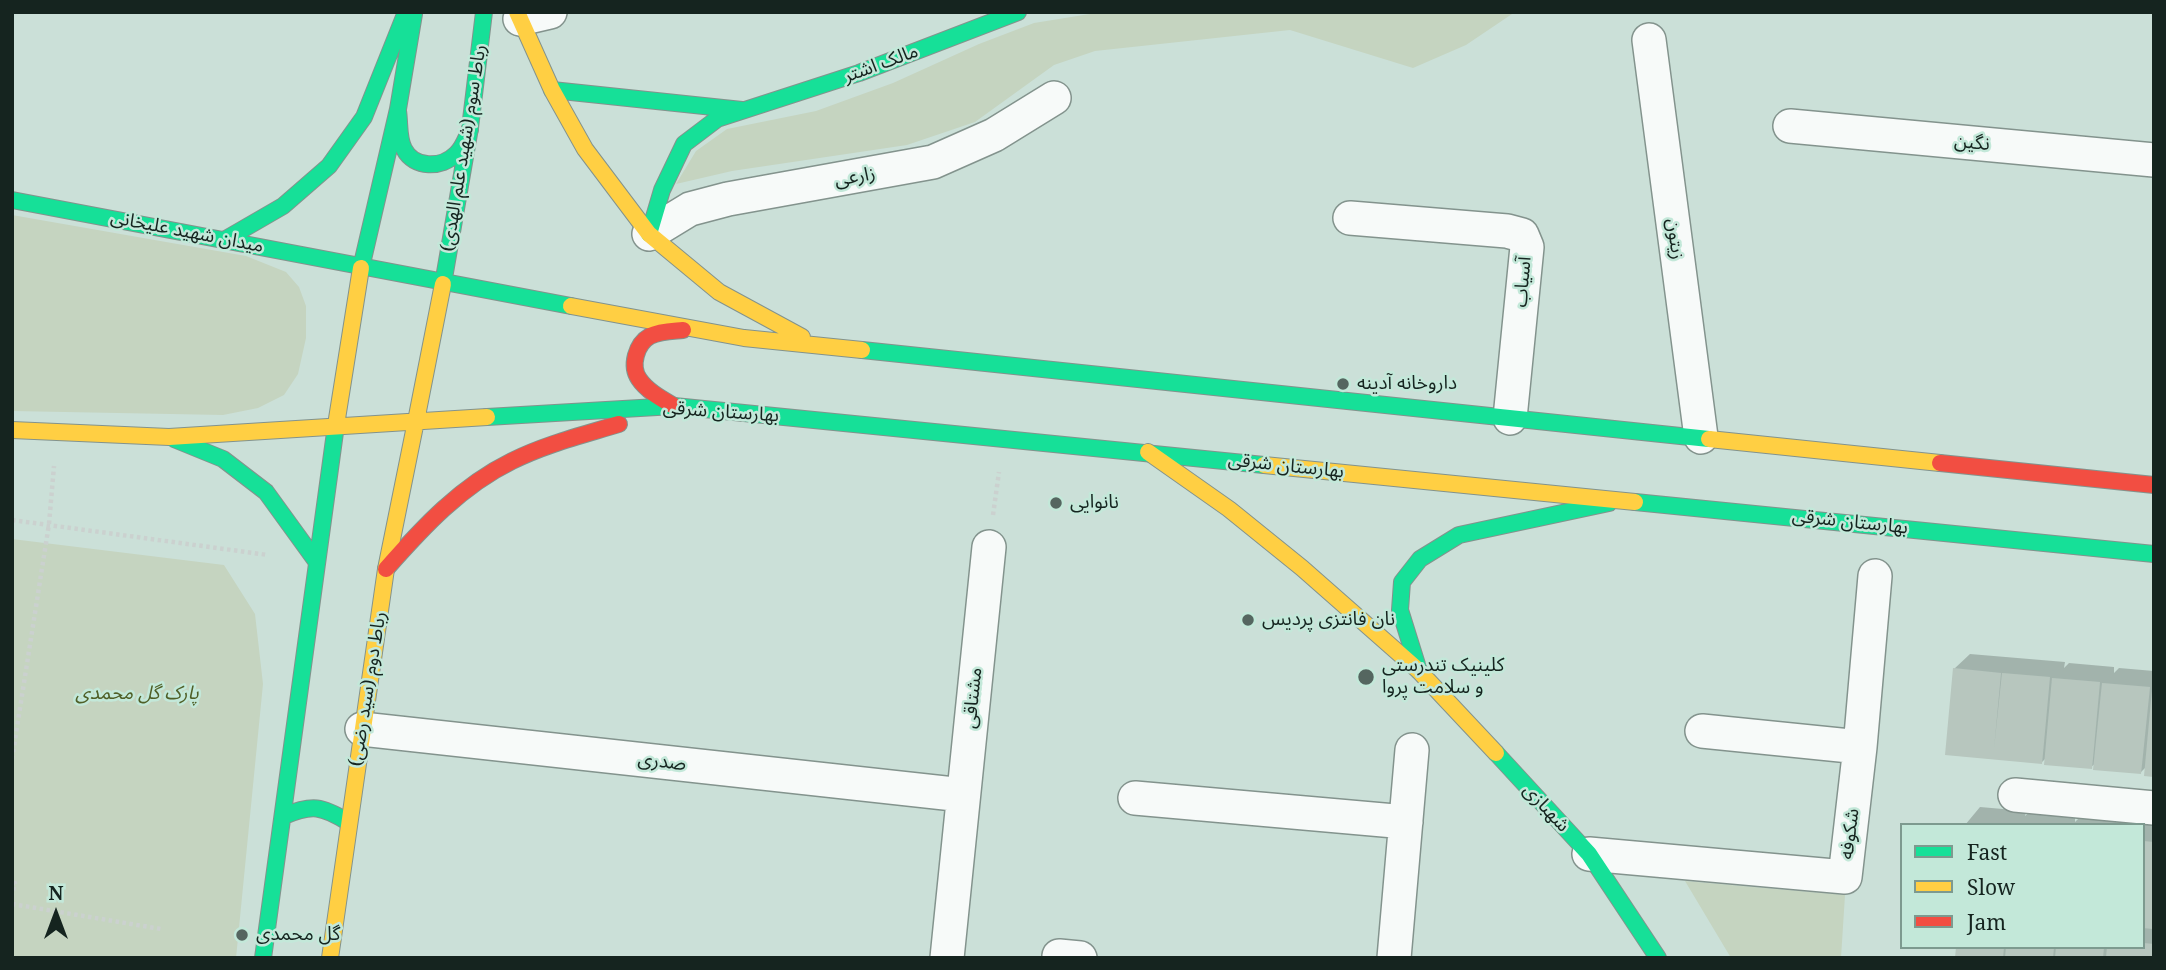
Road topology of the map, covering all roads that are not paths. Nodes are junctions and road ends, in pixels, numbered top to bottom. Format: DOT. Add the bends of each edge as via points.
graph roads {
  1 [pos="407,12"];
  2 [pos="414,12"];
  3 [pos="484,12"];
  4 [pos="1018,12"];
  5 [pos="529,15"];
  6 [pos="1649,40"];
  7 [pos="552,90"];
  8 [pos="1054,98"];
  9 [pos="398,108"];
  10 [pos="743,110"];
  11 [pos="1790,126"];
  12 [pos="470,128"];
  13 [pos="2154,160"];
  14 [pos="12,200"];
  15 [pos="1350,218"];
  16 [pos="649,234"];
  17 [pos="226,239"];
  18 [pos="360,268"];
  19 [pos="443,284"];
  20 [pos="685,329"];
  21 [pos="819,346"];
  22 [pos="674,406"];
  23 [pos="1510,418"];
  24 [pos="416,421"];
  25 [pos="336,425"];
  26 [pos="12,429"];
  27 [pos="169,437"];
  28 [pos="1701,437"];
  29 [pos="1148,452"];
  30 [pos="2154,485"];
  31 [pos="1625,500"];
  32 [pos="989,547"];
  33 [pos="2154,554"];
  34 [pos="316,561"];
  35 [pos="386,569"];
  36 [pos="1875,576"];
  37 [pos="1419,671"];
  38 [pos="362,729"];
  39 [pos="1702,731"];
  40 [pos="1860,747"];
  41 [pos="1412,750"];
  42 [pos="963,794"];
  43 [pos="2015,795"];
  44 [pos="1135,798"];
  45 [pos="2154,808"];
  46 [pos="284,816"];
  47 [pos="348,822"];
  48 [pos="1406,822"];
  49 [pos="1589,854"];
  50 [pos="262,958"];
  51 [pos="330,958"];
  52 [pos="947,958"];
  53 [pos="1394,958"];
  54 [pos="1658,958"];
  1 -- 17 [label="main road" via="364,117 329,166 283,206"];
  2 -- 9 [label="main road"];
  3 -- 12 [label="main road, رباط سوم (شهید علم الهدی)"];
  4 -- 10 [label="main road, مالک اشتر" via="859,73"];
  5 -- 7 [label="main road"];
  6 -- 28 [label="street, زیتون"];
  7 -- 10 [label="main road"];
  7 -- 16 [label="main road" via="585,149"];
  8 -- 16 [label="street, زارعی" via="993,135 933,162 728,199 690,209"];
  9 -- 12 [label="main road" via="404,149 412,160 425,165 447,162 460,150"];
  9 -- 18 [label="main road"];
  10 -- 16 [label="main road, مالک اشتر" via="718,119 684,144 662,190"];
  11 -- 13 [label="street, نگین"];
  12 -- 19 [label="main road, رباط سوم (شهید علم الهدی)"];
  14 -- 17 [label="main road, میدان شهید علیخانی"];
  15 -- 23 [label="street, آسیاب" via="1522,235 1527,247"];
  16 -- 21 [label="main road" via="719,292"];
  17 -- 18 [label="main road, میدان شهید علیخانی"];
  18 -- 19 [label="main road, میدان شهید علیخانی"];
  18 -- 25 [label="main road"];
  19 -- 20 [label="main road"];
  19 -- 24 [label="main road"];
  20 -- 21 [label="main road"];
  20 -- 22 [label="main road" via="653,335 642,342 634,358 635,373 649,392"];
  21 -- 23 [label="main road"];
  22 -- 24 [label="main road, بهارستان شرقی"];
  22 -- 29 [label="main road, بهارستان شرقی"];
  22 -- 35 [label="main road" via="499,467 431,518"];
  23 -- 28 [label="main road"];
  24 -- 25 [label="main road"];
  24 -- 35 [label="main road, رباط دوم (سید رضی)"];
  25 -- 27 [label="main road"];
  25 -- 34 [label="main road"];
  26 -- 27 [label="main road"];
  27 -- 34 [label="main road" via="222,459 266,492"];
  28 -- 30 [label="main road"];
  29 -- 31 [label="main road, بهارستان شرقی"];
  29 -- 37 [label="main road, شهبازی" via="1229,509"];
  31 -- 33 [label="main road, بهارستان شرقی"];
  31 -- 37 [label="main road, شهبازی" via="1459,535 1420,559 1402,582 1399,610"];
  32 -- 42 [label="street, مشتاقی"];
  34 -- 46 [label="main road"];
  35 -- 38 [label="main road, رباط دوم (سید رضی)"];
  36 -- 40 [label="street, شکوفه"];
  37 -- 49 [label="main road, شهبازی"];
  38 -- 42 [label="street, صدری"];
  38 -- 47 [label="main road, رباط دوم (سید رضی)"];
  39 -- 40 [label="street"];
  40 -- 49 [label="street, شکوفه" via="1845,877"];
  41 -- 48 [label="street"];
  42 -- 52 [label="street, مشتاقی"];
  43 -- 45 [label="street"];
  44 -- 48 [label="street"];
  46 -- 47 [label="main road" via="304,806 327,809"];
  46 -- 50 [label="main road"];
  47 -- 51 [label="main road, رباط دوم (سید رضی)"];
  48 -- 53 [label="street"];
  49 -- 54 [label="main road, شهبازی"];
}
